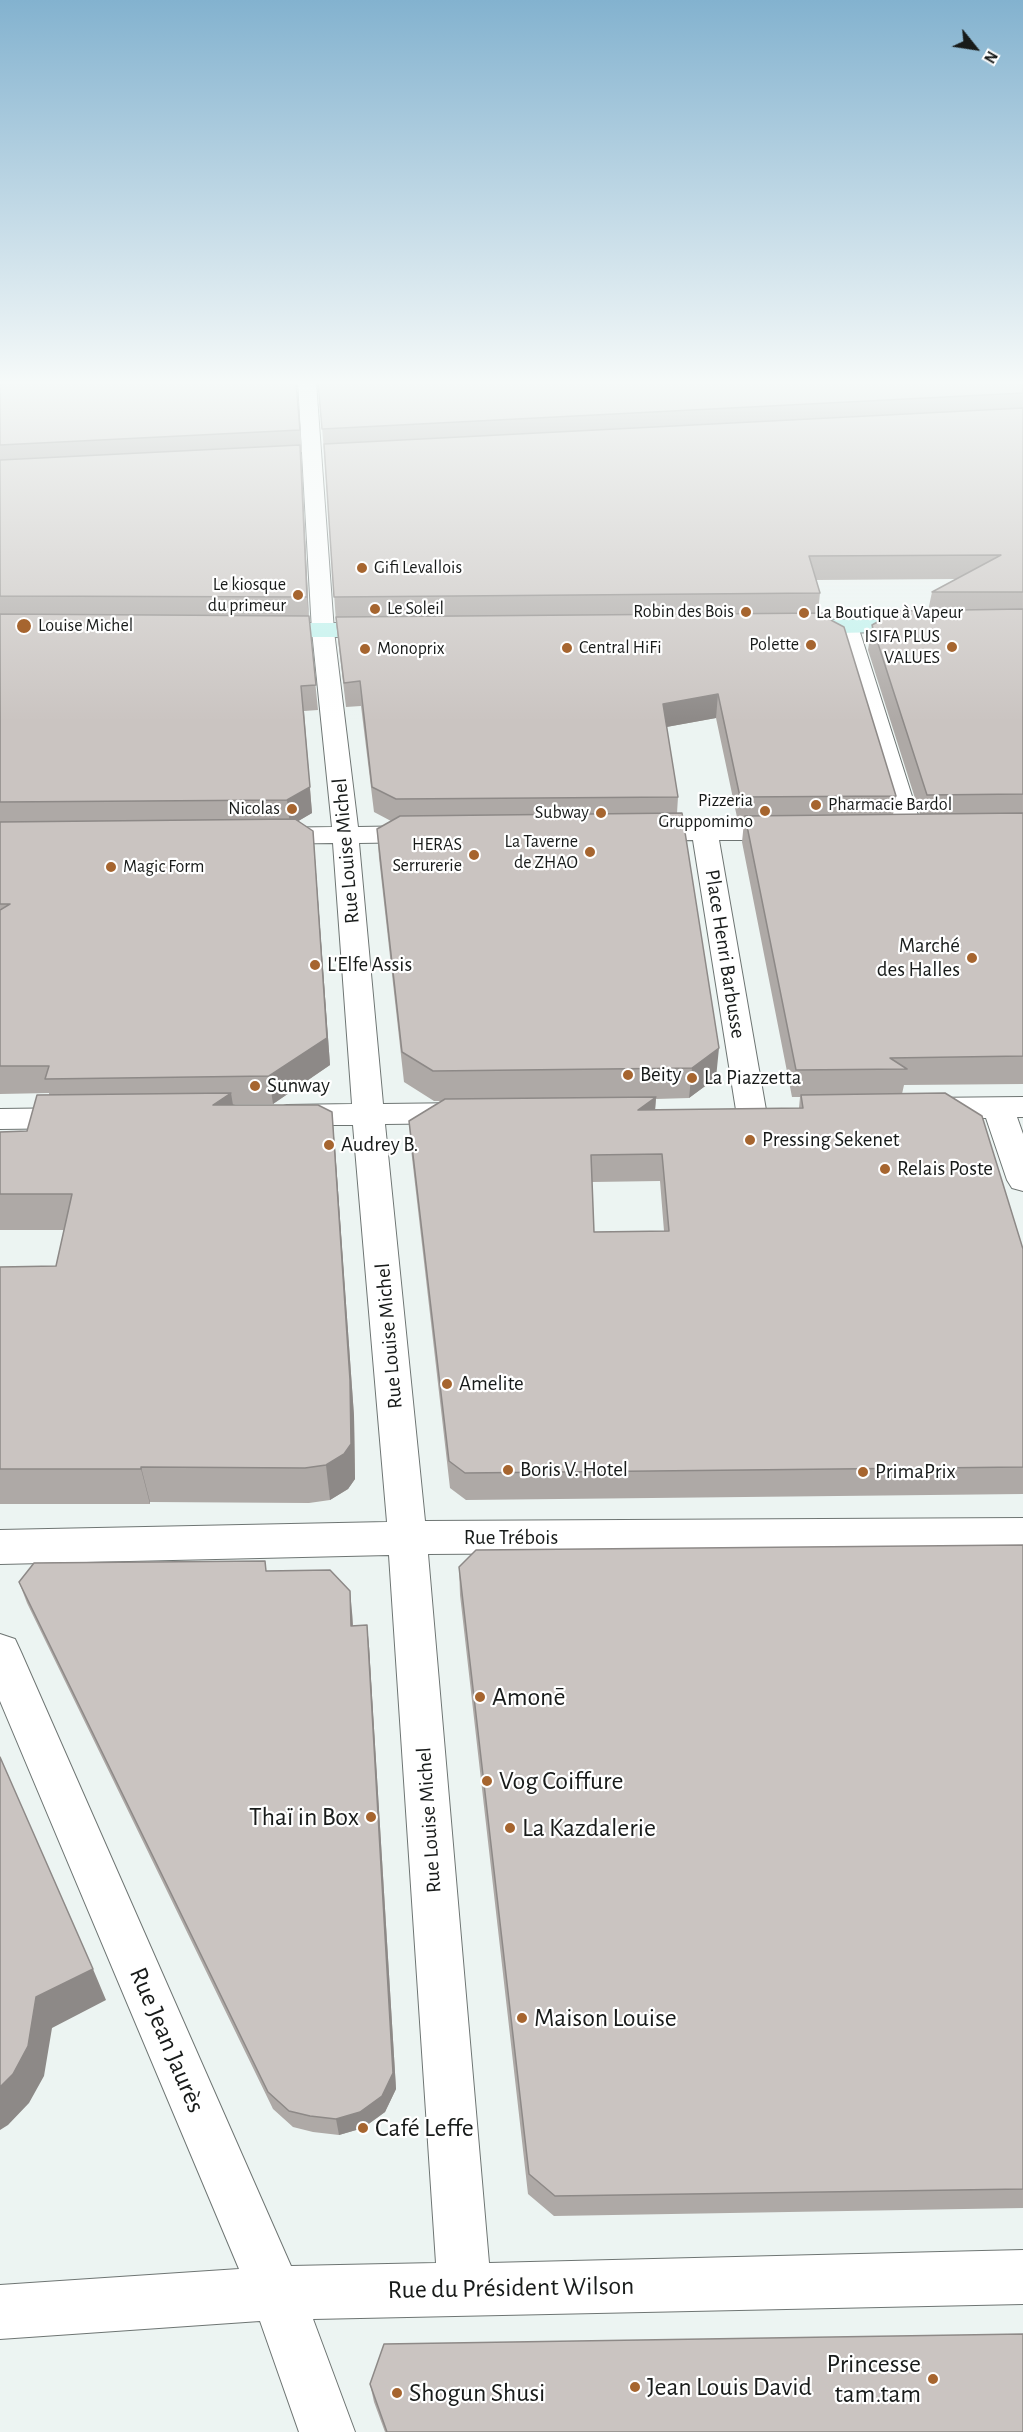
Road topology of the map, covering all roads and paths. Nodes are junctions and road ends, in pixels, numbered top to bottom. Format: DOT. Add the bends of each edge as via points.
graph roads {
  1 [pos="314,495"];
  2 [pos="848,626"];
  3 [pos="941,626"];
  4 [pos="777,627"];
  5 [pos="243,630"];
  6 [pos="399,630"];
  7 [pos="323,631"];
  8 [pos="812,832"];
  9 [pos="884,832"];
  10 [pos="705,833"];
  11 [pos="450,834"];
  12 [pos="617,834"];
  13 [pos="346,835"];
  14 [pos="244,836"];
  15 [pos="893,1108"];
  16 [pos="751,1110"];
  17 [pos="1012,1111"];
  18 [pos="493,1112"];
  19 [pos="368,1114"];
  20 [pos="259,1115"];
  21 [pos="106,1118"];
  22 [pos="0,1119"];
  23 [pos="1023,1180"];
  24 [pos="1023,1534"];
  25 [pos="408,1538"];
  26 [pos="0,1547"];
  27 [pos="0,1652"];
  28 [pos="1023,2277"];
  29 [pos="465,2290"];
  30 [pos="277,2295"];
  31 [pos="0,2313"];
  32 [pos="327,2432"];
  1 -- 7 [label="street, Rue Louise Michel"];
  2 -- 3 [label="main road"];
  2 -- 4 [label="main road"];
  2 -- 9 [label="street" via="921,831"];
  5 -- 7 [label="main road"];
  6 -- 7 [label="main road"];
  7 -- 13 [label="street, Rue Louise Michel"];
  8 -- 10 [label="street"];
  10 -- 12 [label="street"];
  10 -- 16 [label="street, Place Henri Barbusse"];
  11 -- 13 [label="street"];
  13 -- 14 [label="street"];
  13 -- 19 [label="street, Rue Louise Michel"];
  15 -- 17 [label="street"];
  17 -- 23 [label="street"];
  18 -- 19 [label="street"];
  19 -- 20 [label="street"];
  19 -- 25 [label="street, Rue Louise Michel"];
  21 -- 22 [label="street"];
  24 -- 25 [label="street, Rue Trébois"];
  25 -- 26 [label="street, Rue Trébois"];
  25 -- 29 [label="street, Rue Louise Michel"];
  27 -- 30 [label="street, Rue Jean Jaurès"];
  28 -- 29 [label="street, Rue du Président Wilson"];
  29 -- 30 [label="street, Rue du Président Wilson"];
  30 -- 31 [label="street, Rue du Président Wilson"];
  30 -- 32 [label="street, Rue Jean Jaurès"];
}
